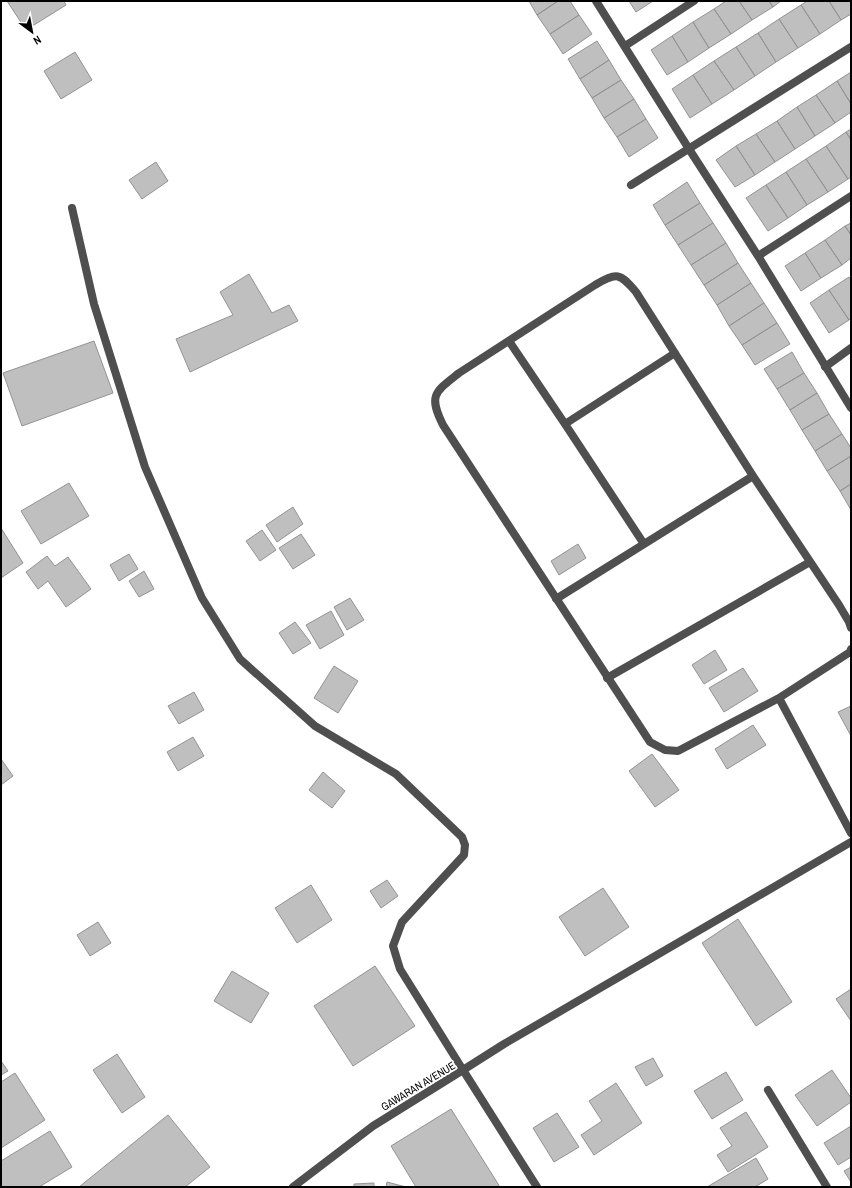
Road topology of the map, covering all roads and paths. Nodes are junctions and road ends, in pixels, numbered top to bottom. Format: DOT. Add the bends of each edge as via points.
graph roads {
  1 [pos="596,1"];
  2 [pos="694,1"];
  3 [pos="625,46"];
  4 [pos="851,47"];
  5 [pos="689,149"];
  6 [pos="631,185"];
  7 [pos="851,196"];
  8 [pos="72,208"];
  9 [pos="758,256"];
  10 [pos="509,341"];
  11 [pos="851,348"];
  12 [pos="675,353"];
  13 [pos="825,367"];
  14 [pos="851,408"];
  15 [pos="565,424"];
  16 [pos="753,476"];
  17 [pos="644,544"];
  18 [pos="810,562"];
  19 [pos="556,599"];
  20 [pos="851,628"];
  21 [pos="851,649"];
  22 [pos="607,678"];
  23 [pos="779,698"];
  24 [pos="851,833"];
  25 [pos="851,842"];
  26 [pos="463,1070"];
  27 [pos="768,1090"];
  28 [pos="293,1187"];
  29 [pos="537,1187"];
  30 [pos="827,1187"];
  1 -- 3 [label="street"];
  2 -- 3 [label="street"];
  3 -- 5 [label="street"];
  4 -- 5 [label="street"];
  5 -- 6 [label="street"];
  5 -- 9 [label="street"];
  7 -- 9 [label="street"];
  8 -- 26 [label="street" via="94,304 145,467 206,604 240,659 315,726 396,774 462,836 465,845 464,855 402,922 393,946 400,969"];
  9 -- 13 [label="street"];
  10 -- 12 [label="street" via="608,277 618,276 625,279 636,292"];
  10 -- 15 [label="street"];
  10 -- 19 [label="street" via="440,388 434,401 436,413"];
  11 -- 13 [label="street"];
  12 -- 15 [label="street"];
  12 -- 16 [label="street"];
  13 -- 14 [label="street"];
  15 -- 17 [label="street"];
  16 -- 17 [label="street"];
  16 -- 18 [label="street"];
  17 -- 19 [label="street"];
  18 -- 20 [label="street"];
  18 -- 22 [label="street"];
  19 -- 22 [label="street"];
  21 -- 23 [label="street"];
  22 -- 23 [label="street" via="650,742 665,750 678,751"];
  23 -- 24 [label="street"];
  25 -- 26 [label="street" via="510,1040"];
  26 -- 28 [label="street, GAWARAN AVENUE" via="373,1126"];
  26 -- 29 [label="street, GAWARAN AVENUE"];
  27 -- 30 [label="street"];
}
